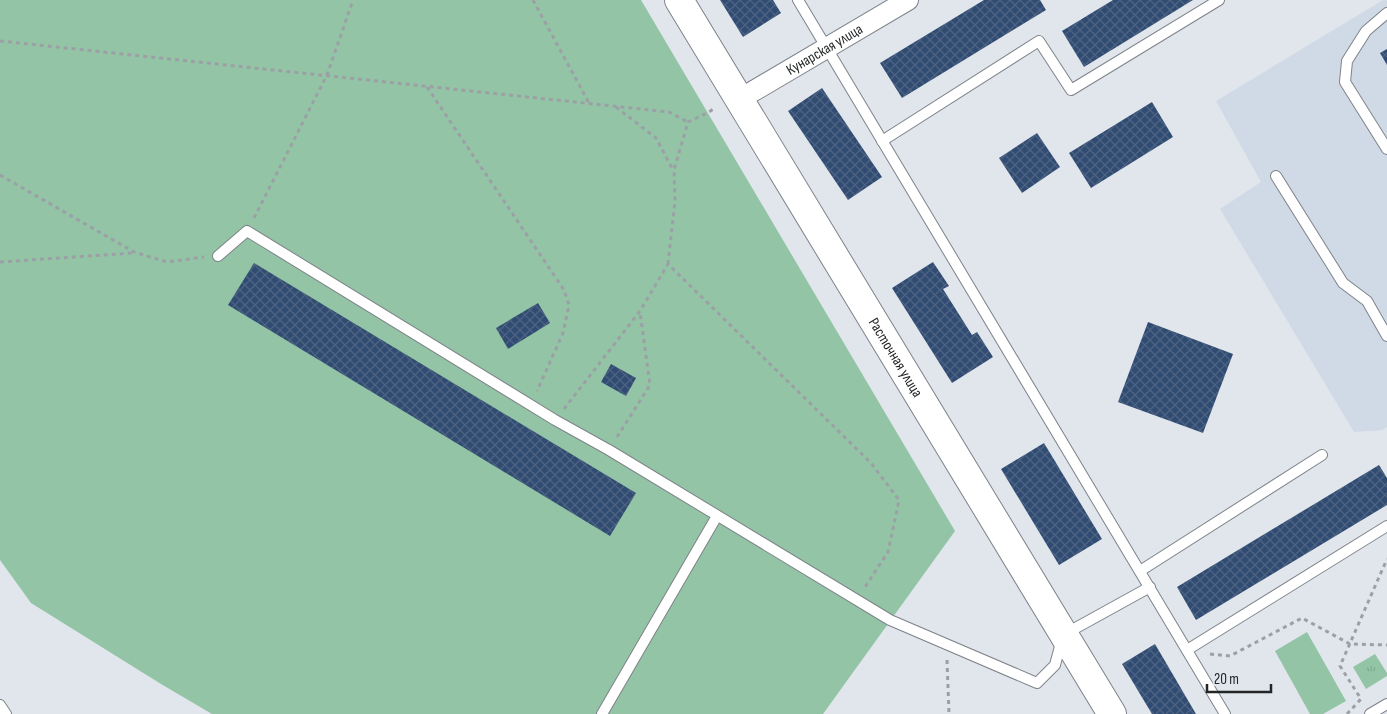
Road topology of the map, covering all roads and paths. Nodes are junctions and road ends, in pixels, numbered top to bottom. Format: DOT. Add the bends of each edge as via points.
graph roads {
  1 [pos="353,0"];
  2 [pos="533,0"];
  3 [pos="679,0"];
  4 [pos="798,0"];
  5 [pos="908,0"];
  6 [pos="1219,0"];
  7 [pos="1387,13"];
  8 [pos="0,42"];
  9 [pos="826,48"];
  10 [pos="327,75"];
  11 [pos="426,86"];
  12 [pos="727,103"];
  13 [pos="590,104"];
  14 [pos="615,106"];
  15 [pos="688,122"];
  16 [pos="882,141"];
  17 [pos="1387,149"];
  18 [pos="674,170"];
  19 [pos="0,175"];
  20 [pos="1276,176"];
  21 [pos="247,232"];
  22 [pos="134,252"];
  23 [pos="218,256"];
  24 [pos="0,262"];
  25 [pos="668,264"];
  26 [pos="640,311"];
  27 [pos="1387,336"];
  28 [pos="530,405"];
  29 [pos="555,420"];
  30 [pos="608,450"];
  31 [pos="1322,455"];
  32 [pos="717,516"];
  33 [pos="1387,526"];
  34 [pos="1387,559"];
  35 [pos="1140,571"];
  36 [pos="1150,588"];
  37 [pos="856,600"];
  38 [pos="1063,635"];
  39 [pos="1350,644"];
  40 [pos="947,645"];
  41 [pos="1387,645"];
  42 [pos="1187,650"];
  43 [pos="1387,704"];
  44 [pos="0,705"];
  45 [pos="6,714"];
  46 [pos="602,714"];
  47 [pos="949,714"];
  48 [pos="1112,714"];
  49 [pos="1225,714"];
  50 [pos="1346,714"];
  51 [pos="1370,714"];
  1 -- 10 [label="path"];
  2 -- 13 [label="path"];
  3 -- 12 [label="main road, Расточная улица"];
  4 -- 9 [label="lane"];
  5 -- 9 [label="street, Кунарская улица"];
  6 -- 16 [label="lane" via="1071,90 1039,41"];
  7 -- 17 [label="lane" via="1366,31 1347,61 1345,82"];
  8 -- 10 [label="path"];
  9 -- 12 [label="street, Кунарская улица"];
  9 -- 16 [label="lane"];
  10 -- 11 [label="path"];
  10 -- 21 [label="path"];
  11 -- 13 [label="path"];
  11 -- 28 [label="path" via="564,290 569,305 563,333"];
  12 -- 15 [label="path"];
  12 -- 38 [label="main road, Расточная улица"];
  13 -- 14 [label="path"];
  14 -- 15 [label="path" via="669,112"];
  14 -- 18 [label="path" via="656,138"];
  15 -- 18 [label="path"];
  16 -- 35 [label="lane"];
  18 -- 25 [label="path" via="676,201"];
  19 -- 22 [label="path"];
  20 -- 27 [label="lane" via="1343,283 1367,301"];
  21 -- 23 [label="lane"];
  21 -- 28 [label="lane"];
  22 -- 23 [label="path" via="167,262"];
  22 -- 24 [label="path"];
  25 -- 26 [label="path"];
  25 -- 37 [label="path" via="871,463 899,500 888,552"];
  26 -- 29 [label="path"];
  26 -- 30 [label="path" via="650,385"];
  28 -- 29 [label="lane"];
  29 -- 30 [label="lane"];
  30 -- 32 [label="lane"];
  31 -- 35 [label="lane"];
  32 -- 37 [label="lane"];
  32 -- 46 [label="lane"];
  33 -- 42 [label="lane"];
  34 -- 39 [label="path"];
  35 -- 36 [label="lane"];
  36 -- 38 [label="lane"];
  36 -- 42 [label="lane"];
  37 -- 40 [label="lane" via="890,620"];
  38 -- 40 [label="lane" via="1054,666 1037,683"];
  38 -- 48 [label="main road, Расточная улица"];
  39 -- 41 [label="path"];
  39 -- 42 [label="path" via="1302,618 1230,656"];
  39 -- 50 [label="path" via="1340,666 1360,699"];
  40 -- 47 [label="path"];
  42 -- 49 [label="lane"];
  43 -- 51 [label="lane"];
  44 -- 45 [label="lane"];
}
